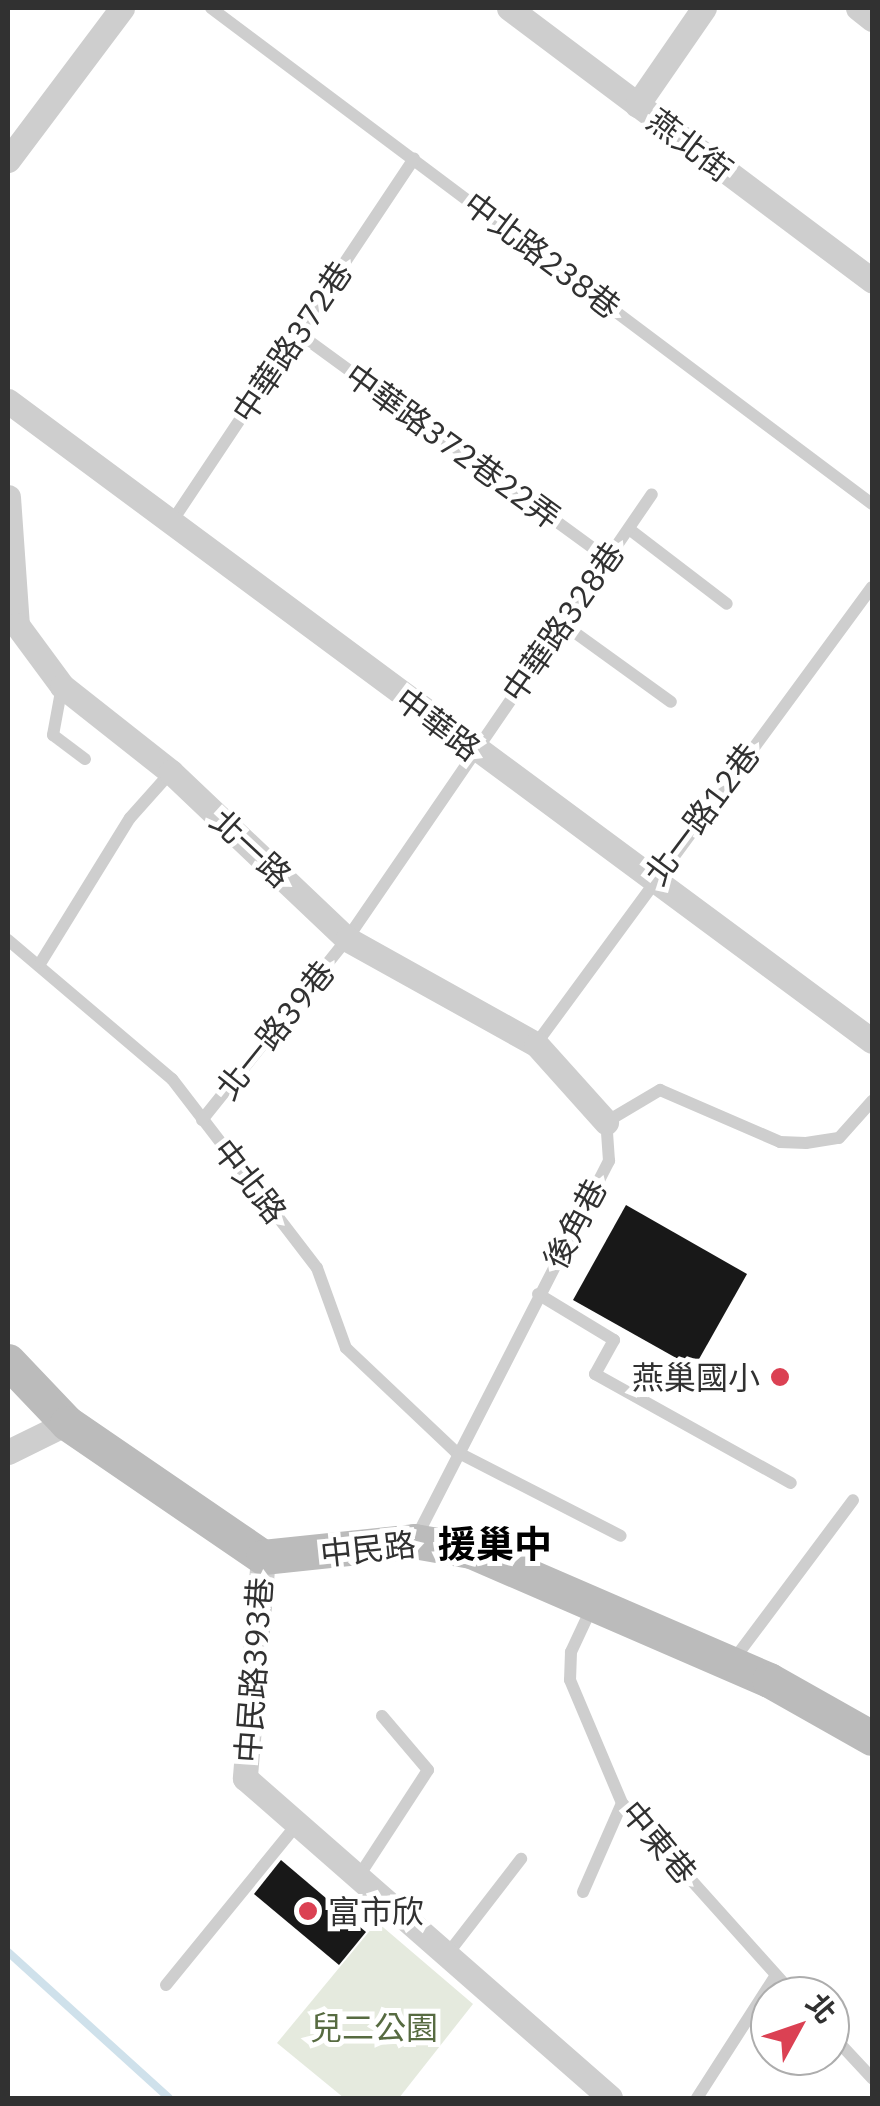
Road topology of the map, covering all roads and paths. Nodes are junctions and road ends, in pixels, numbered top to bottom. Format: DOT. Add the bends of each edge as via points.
graph roads {
  1 [pos="122,8"];
  2 [pos="210,8"];
  3 [pos="508,8"];
  4 [pos="704,8"];
  5 [pos="858,8"];
  6 [pos="872,19"];
  7 [pos="637,105"];
  8 [pos="414,159"];
  9 [pos="8,160"];
  10 [pos="872,281"];
  11 [pos="298,333"];
  12 [pos="8,401"];
  13 [pos="652,494"];
  14 [pos="8,497"];
  15 [pos="872,504"];
  16 [pos="170,526"];
  17 [pos="629,529"];
  18 [pos="608,559"];
  19 [pos="872,587"];
  20 [pos="727,604"];
  21 [pos="563,624"];
  22 [pos="62,686"];
  23 [pos="672,702"];
  24 [pos="473,750"];
  25 [pos="85,759"];
  26 [pos="171,772"];
  27 [pos="650,882"];
  28 [pos="347,939"];
  29 [pos="8,940"];
  30 [pos="41,962"];
  31 [pos="872,1041"];
  32 [pos="536,1044"];
  33 [pos="872,1101"];
  34 [pos="202,1120"];
  35 [pos="606,1122"];
  36 [pos="538,1294"];
  37 [pos="8,1362"];
  38 [pos="68,1424"];
  39 [pos="455,1451"];
  40 [pos="8,1452"];
  41 [pos="791,1483"];
  42 [pos="853,1500"];
  43 [pos="622,1536"];
  44 [pos="414,1541"];
  45 [pos="262,1557"];
  46 [pos="592,1607"];
  47 [pos="731,1664"];
  48 [pos="382,1716"];
  49 [pos="872,1738"];
  50 [pos="622,1803"];
  51 [pos="295,1827"];
  52 [pos="521,1859"];
  53 [pos="357,1878"];
  54 [pos="583,1892"];
  55 [pos="446,1956"];
  56 [pos="776,1975"];
  57 [pos="166,1984"];
  58 [pos="850,2054"];
  59 [pos="872,2078"];
  60 [pos="610,2098"];
  61 [pos="697,2098"];
  1 -- 9 [label="street"];
  2 -- 8 [label="lane, 中北路238巷"];
  3 -- 7 [label="street, 燕北街"];
  4 -- 7 [label="street"];
  5 -- 6 [label="street"];
  7 -- 10 [label="street, 燕北街"];
  8 -- 11 [label="lane, 中華路372巷"];
  8 -- 15 [label="lane, 中北路238巷"];
  11 -- 16 [label="lane, 中華路372巷"];
  11 -- 18 [label="lane, 中華路372巷22弄"];
  12 -- 16 [label="street, 中華路"];
  13 -- 17 [label="lane, 中華路328巷"];
  14 -- 22 [label="street, 北一路" via="18,624"];
  16 -- 24 [label="street, 中華路"];
  17 -- 18 [label="lane, 中華路328巷"];
  17 -- 20 [label="lane"];
  18 -- 21 [label="lane, 中華路328巷"];
  19 -- 27 [label="lane, 北一路12巷"];
  21 -- 23 [label="lane"];
  21 -- 24 [label="lane, 中華路328巷"];
  22 -- 25 [label="lane" via="53,735"];
  22 -- 26 [label="street, 北一路"];
  24 -- 27 [label="street, 中華路"];
  24 -- 28 [label="lane, 中華路328巷"];
  26 -- 28 [label="street, 北一路"];
  26 -- 30 [label="lane" via="130,818"];
  27 -- 31 [label="street, 中華路"];
  27 -- 32 [label="lane, 北一路12巷"];
  28 -- 32 [label="street, 北一路"];
  28 -- 34 [label="lane, 北一路39巷"];
  29 -- 30 [label="lane, 中北路"];
  30 -- 34 [label="lane, 中北路" via="172,1079"];
  32 -- 35 [label="street, 北一路"];
  33 -- 35 [label="lane" via="839,1138 806,1143 780,1142 660,1090"];
  34 -- 39 [label="lane, 中北路" via="316,1268 346,1348"];
  35 -- 36 [label="lane, 後角巷" via="609,1161"];
  36 -- 39 [label="lane, 後角巷"];
  36 -- 41 [label="lane" via="614,1340 595,1374"];
  37 -- 38 [label="street"];
  38 -- 40 [label="street"];
  38 -- 45 [label="street"];
  39 -- 43 [label="lane, 中北路"];
  39 -- 44 [label="lane, 後角巷"];
  42 -- 47 [label="lane"];
  44 -- 45 [label="street, 中民路"];
  44 -- 46 [label="street, 中民路" via="470,1551"];
  45 -- 51 [label="street, 中民路393巷" via="246,1778"];
  46 -- 47 [label="street, 中民路"];
  46 -- 50 [label="lane, 中東巷" via="571,1652 570,1680"];
  47 -- 49 [label="street, 中民路"];
  48 -- 53 [label="lane" via="428,1770"];
  50 -- 54 [label="lane"];
  50 -- 56 [label="lane, 中東巷"];
  51 -- 53 [label="street, 中民路393巷"];
  51 -- 57 [label="lane"];
  52 -- 55 [label="lane"];
  53 -- 55 [label="street, 中民路393巷"];
  55 -- 60 [label="street, 中民路393巷"];
  56 -- 61 [label="lane"];
  58 -- 59 [label="lane"];
}
